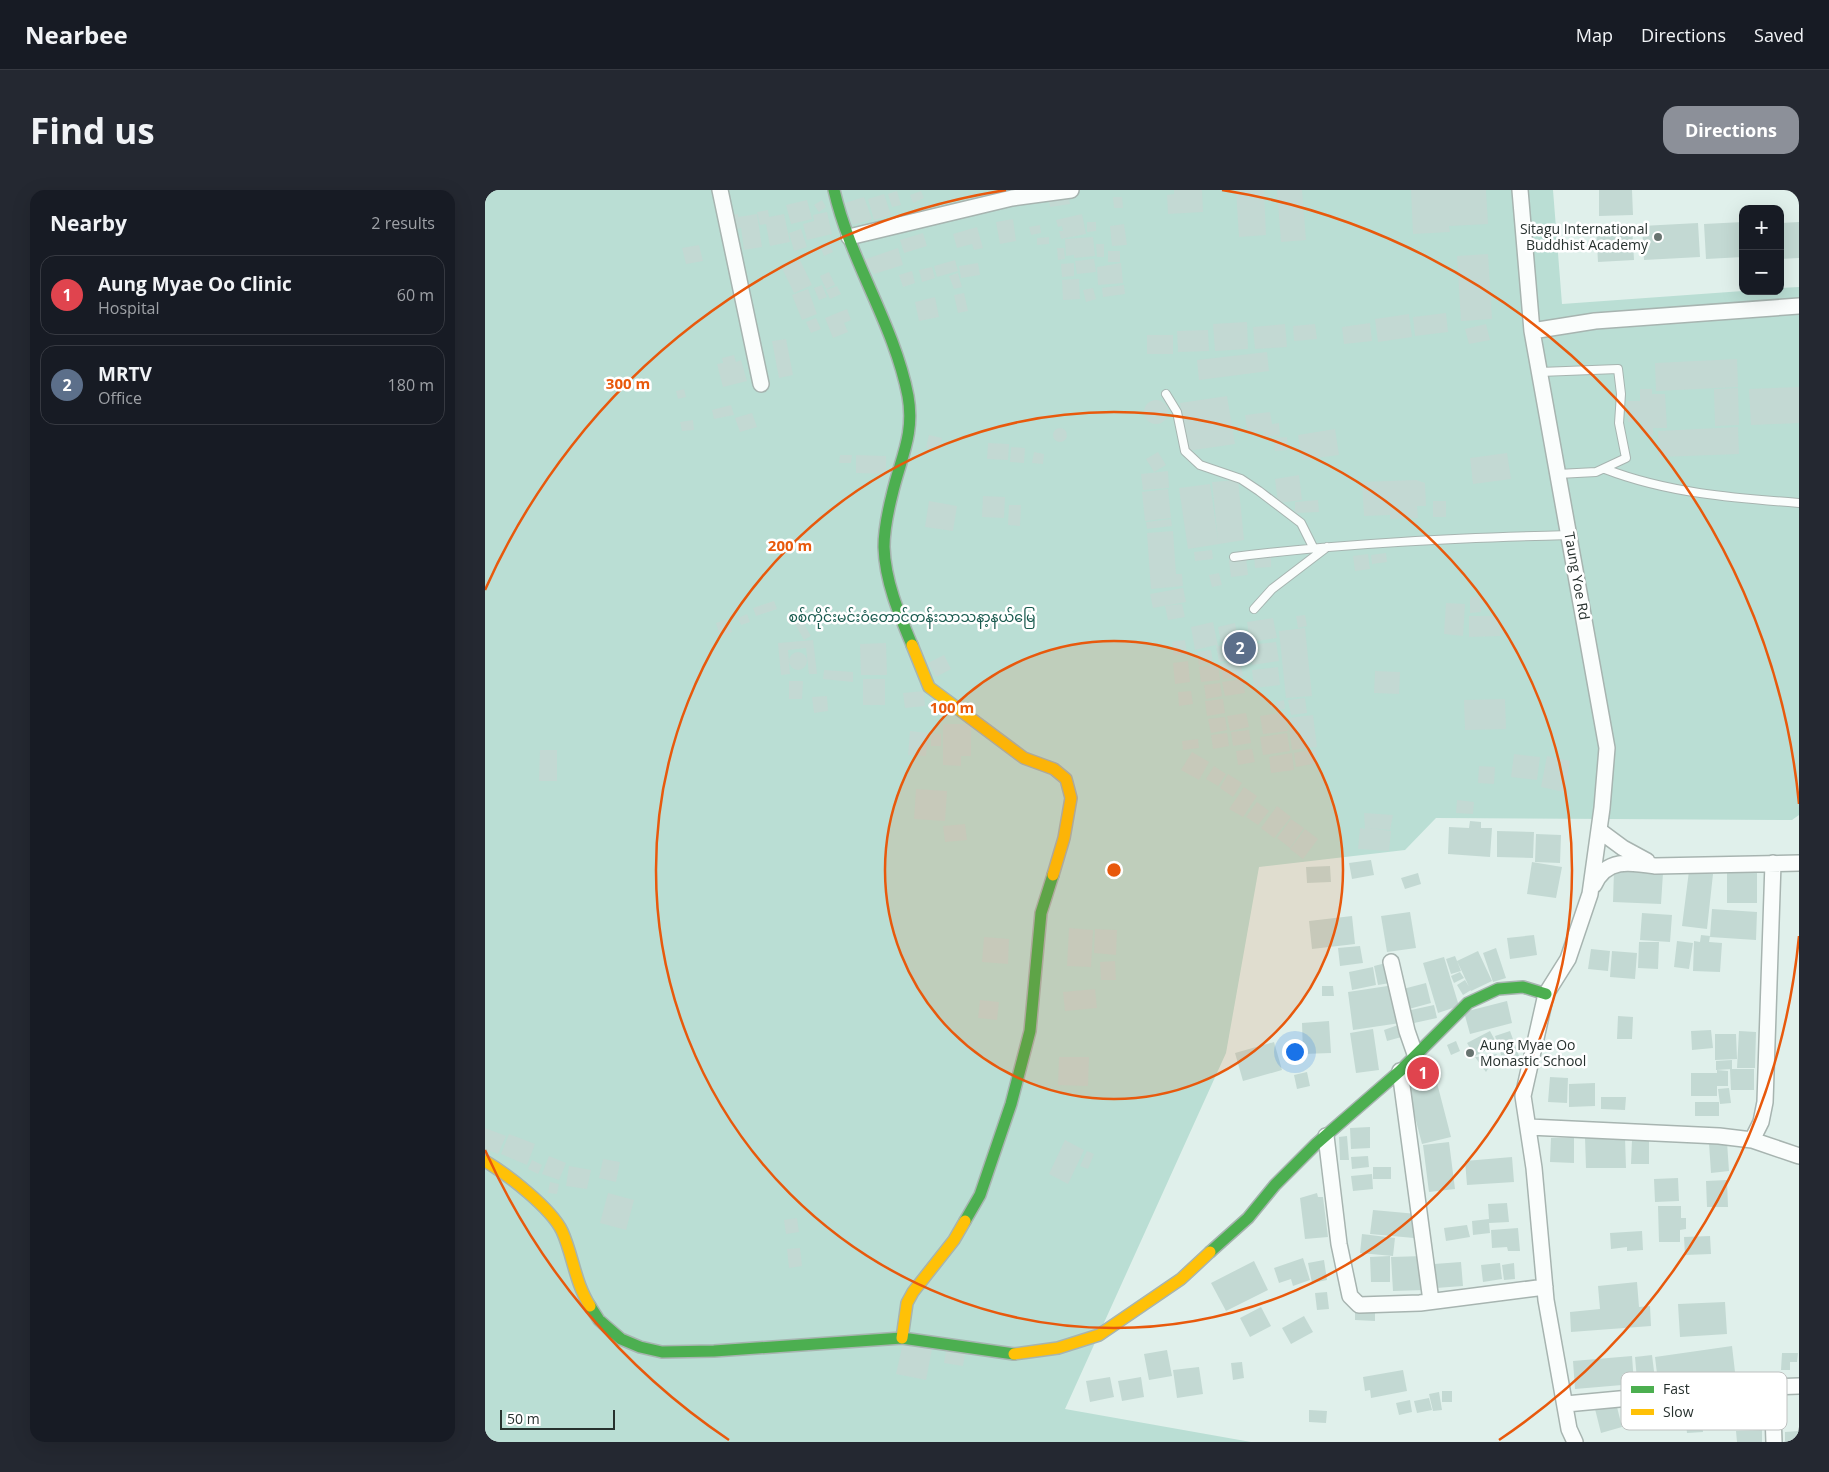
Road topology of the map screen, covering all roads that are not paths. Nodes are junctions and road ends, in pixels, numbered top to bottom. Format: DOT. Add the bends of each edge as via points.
graph roads {
  1 [pos="720,190"];
  2 [pos="834,190"];
  3 [pos="1071,190"];
  4 [pos="1520,190"];
  5 [pos="849,237"];
  6 [pos="1799,306"];
  7 [pos="1532,331"];
  8 [pos="1540,372"];
  9 [pos="761,384"];
  10 [pos="1166,394"];
  11 [pos="1605,469"];
  12 [pos="1558,474"];
  13 [pos="1799,503"];
  14 [pos="1569,535"];
  15 [pos="1313,547"];
  16 [pos="1327,547"];
  17 [pos="1234,558"];
  18 [pos="1254,609"];
  19 [pos="1599,830"];
  20 [pos="1773,863"];
  21 [pos="1799,863"];
  22 [pos="1655,866"];
  23 [pos="1590,894"];
  24 [pos="1391,962"];
  25 [pos="1546,994"];
  26 [pos="1415,1054"];
  27 [pos="1400,1071"];
  28 [pos="1529,1127"];
  29 [pos="1326,1136"];
  30 [pos="1752,1140"];
  31 [pos="1799,1156"];
  32 [pos="485,1161"];
  33 [pos="1545,1287"];
  34 [pos="1431,1301"];
  35 [pos="902,1338"];
  36 [pos="1621,1399"];
  37 [pos="1566,1404"];
  38 [pos="1575,1442"];
  1 -- 9 [label="street"];
  2 -- 5 [label="street"];
  3 -- 5 [label="street" via="1012,198"];
  4 -- 7 [label="street, Taung Yoe Rd"];
  5 -- 35 [label="street" via="897,355 908,396 911,422 908,445 892,495 884,547 894,601 929,687 1024,758 1054,769 1066,779 1071,798 1064,838 1041,913 1030,1031 1011,1104 981,1195 954,1240 913,1292 907,1303"];
  6 -- 7 [label="street" via="1595,321"];
  7 -- 8 [label="street, Taung Yoe Rd"];
  8 -- 11 [label="lane" via="1618,369 1621,394 1619,423 1626,458"];
  8 -- 12 [label="street, Taung Yoe Rd"];
  10 -- 15 [label="lane" via="1177,412 1185,451 1200,465 1241,478 1259,491 1301,523"];
  11 -- 12 [label="lane" via="1583,474"];
  11 -- 13 [label="lane" via="1676,490"];
  12 -- 14 [label="street, Taung Yoe Rd"];
  14 -- 16 [label="lane" via="1418,539"];
  14 -- 19 [label="street, Taung Yoe Rd" via="1607,748"];
  15 -- 16 [label="lane"];
  15 -- 17 [label="lane"];
  16 -- 18 [label="lane" via="1272,589"];
  19 -- 22 [label="street"];
  19 -- 23 [label="street, Taung Yoe Rd"];
  20 -- 21 [label="street"];
  20 -- 22 [label="street"];
  20 -- 30 [label="street" via="1765,1102 1761,1122"];
  22 -- 23 [label="street" via="1614,864 1598,874"];
  23 -- 25 [label="street, Taung Yoe Rd" via="1568,959"];
  24 -- 26 [label="street"];
  25 -- 26 [label="street" via="1523,987 1498,989 1468,1003"];
  25 -- 28 [label="street, Taung Yoe Rd" via="1523,1096"];
  26 -- 27 [label="street"];
  27 -- 29 [label="street"];
  27 -- 34 [label="street"];
  28 -- 30 [label="street" via="1675,1133"];
  28 -- 33 [label="street, Taung Yoe Rd"];
  29 -- 34 [label="street" via="1339,1244 1350,1296 1359,1305"];
  29 -- 35 [label="street" via="1275,1185 1248,1218 1181,1280 1099,1335 1058,1348 1009,1354"];
  30 -- 31 [label="street"];
  32 -- 35 [label="street" via="506,1173 561,1229 583,1295 599,1320 621,1339 662,1352"];
  33 -- 34 [label="street"];
  33 -- 37 [label="street, Taung Yoe Rd"];
  36 -- 37 [label="street"];
  37 -- 38 [label="street, Taung Yoe Rd" via="1569,1429"];
}
